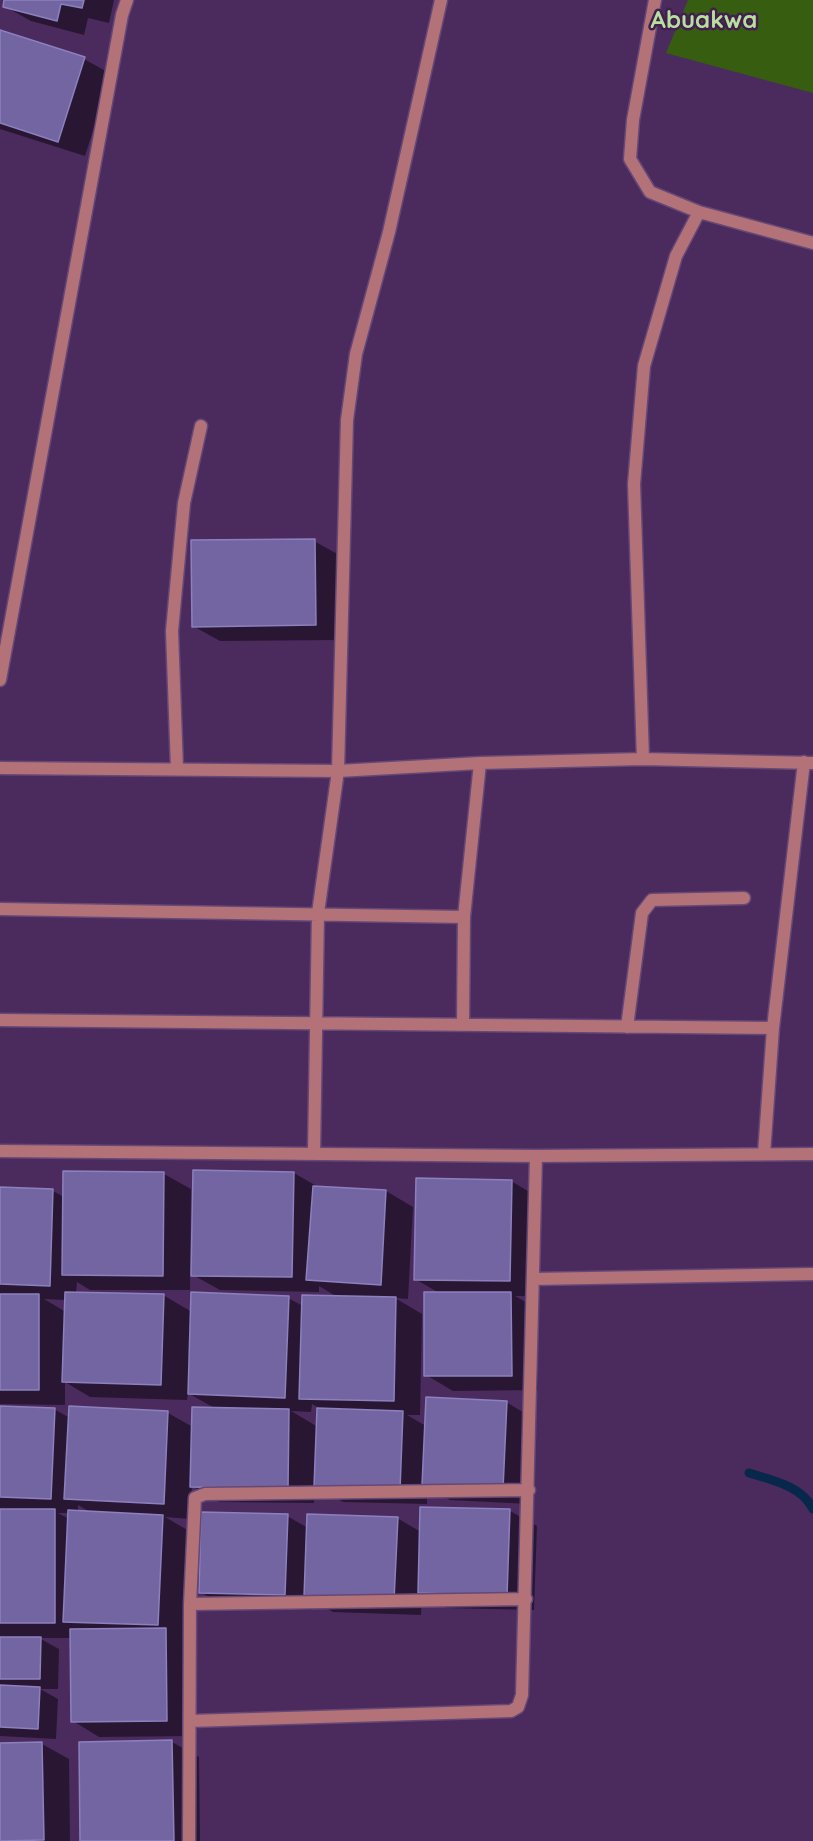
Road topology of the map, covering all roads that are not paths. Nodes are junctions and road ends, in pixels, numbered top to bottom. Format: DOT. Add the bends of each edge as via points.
graph roads {
  1 [pos="127,0"];
  2 [pos="441,0"];
  3 [pos="655,0"];
  4 [pos="699,212"];
  5 [pos="813,243"];
  6 [pos="201,426"];
  7 [pos="0,680"];
  8 [pos="643,759"];
  9 [pos="480,763"];
  10 [pos="808,763"];
  11 [pos="0,768"];
  12 [pos="177,769"];
  13 [pos="338,771"];
  14 [pos="744,898"];
  15 [pos="0,909"];
  16 [pos="318,913"];
  17 [pos="464,917"];
  18 [pos="0,1020"];
  19 [pos="316,1022"];
  20 [pos="463,1024"];
  21 [pos="627,1026"];
  22 [pos="773,1028"];
  23 [pos="0,1150"];
  24 [pos="314,1153"];
  25 [pos="764,1154"];
  26 [pos="813,1154"];
  27 [pos="536,1156"];
  28 [pos="813,1274"];
  29 [pos="534,1279"];
  30 [pos="529,1490"];
  31 [pos="526,1599"];
  32 [pos="190,1604"];
  33 [pos="189,1721"];
  34 [pos="189,1841"];
  1 -- 7 [label="street"];
  2 -- 13 [label="street" via="389,232 356,354 347,420"];
  3 -- 4 [label="street" via="633,120 630,159 650,192"];
  4 -- 5 [label="street"];
  4 -- 8 [label="street" via="676,256 644,366 634,484"];
  6 -- 12 [label="street" via="184,503 172,631"];
  8 -- 9 [label="street"];
  8 -- 10 [label="street"];
  9 -- 13 [label="street"];
  9 -- 17 [label="street"];
  10 -- 22 [label="street"];
  11 -- 12 [label="street"];
  12 -- 13 [label="street"];
  13 -- 16 [label="street"];
  14 -- 21 [label="street" via="652,900 642,913"];
  15 -- 16 [label="street"];
  16 -- 17 [label="street"];
  16 -- 19 [label="street"];
  17 -- 20 [label="street"];
  18 -- 19 [label="street"];
  19 -- 20 [label="street"];
  19 -- 24 [label="street"];
  20 -- 21 [label="street"];
  21 -- 22 [label="street"];
  22 -- 25 [label="street"];
  23 -- 24 [label="street"];
  24 -- 27 [label="street"];
  25 -- 26 [label="street"];
  25 -- 27 [label="street"];
  27 -- 29 [label="street"];
  28 -- 29 [label="street"];
  29 -- 30 [label="street"];
  30 -- 31 [label="street"];
  30 -- 32 [label="street" via="198,1495 192,1504"];
  31 -- 32 [label="street"];
  31 -- 33 [label="street" via="522,1701 511,1711"];
  32 -- 33 [label="street"];
  33 -- 34 [label="street"];
}
